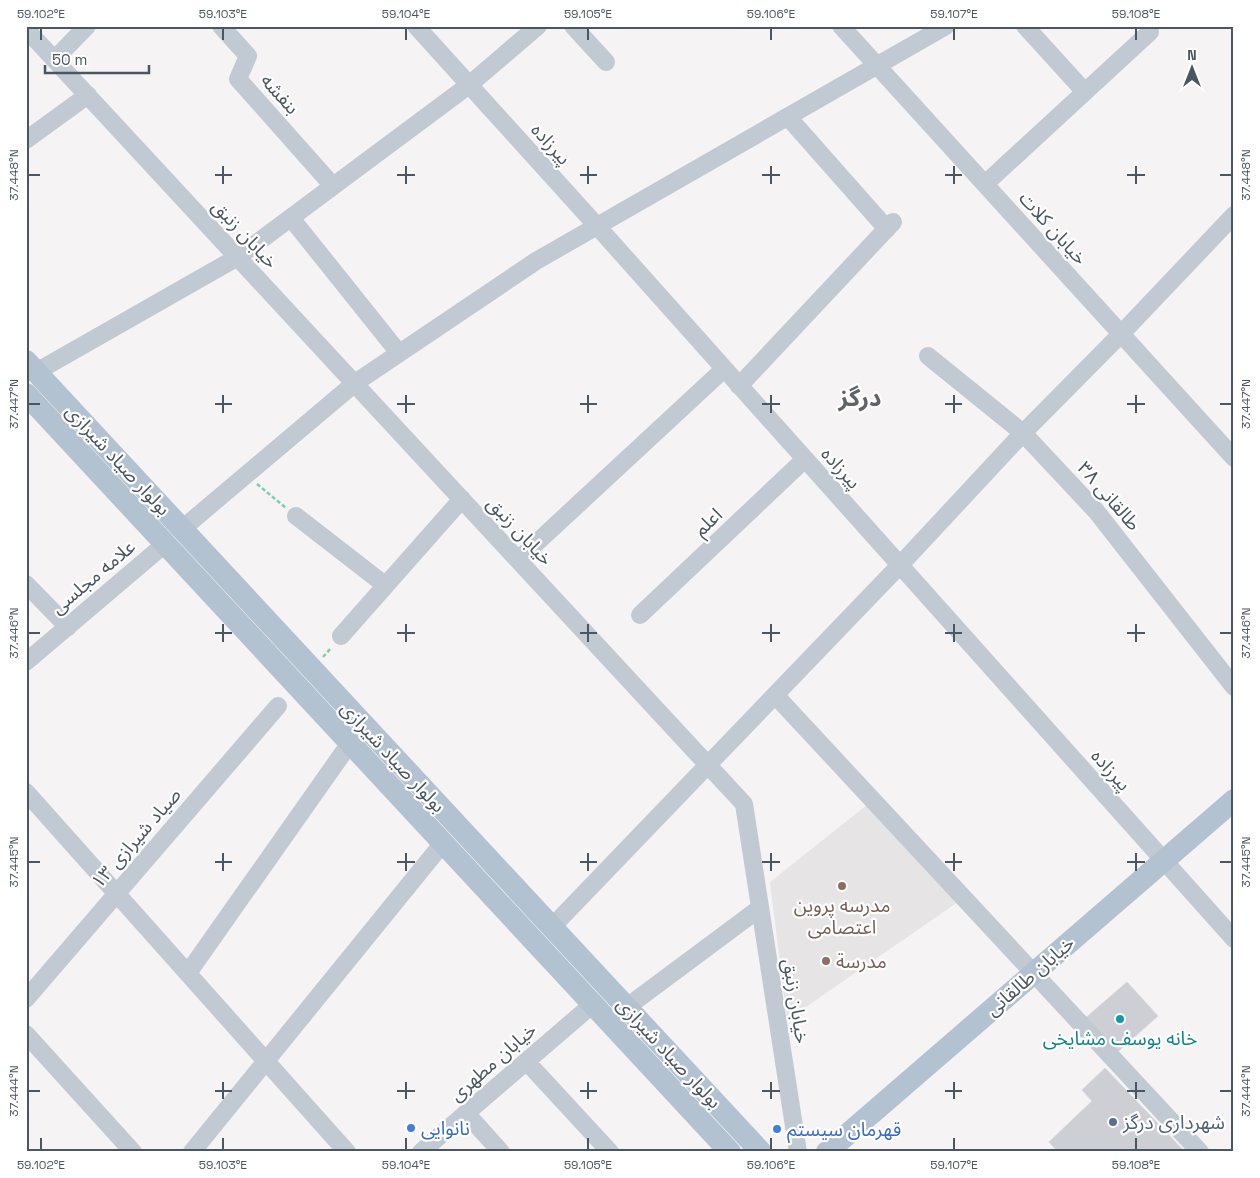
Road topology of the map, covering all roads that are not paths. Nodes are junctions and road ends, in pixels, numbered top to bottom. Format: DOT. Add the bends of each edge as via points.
graph roads {
  1 [pos="87,26"];
  2 [pos="221,26"];
  3 [pos="416,26"];
  4 [pos="538,26"];
  5 [pos="573,26"];
  6 [pos="841,26"];
  7 [pos="946,26"];
  8 [pos="1025,26"];
  9 [pos="26,29"];
  10 [pos="1150,32"];
  11 [pos="54,59"];
  12 [pos="606,62"];
  13 [pos="877,66"];
  14 [pos="469,85"];
  15 [pos="1085,92"];
  16 [pos="88,95"];
  17 [pos="788,117"];
  18 [pos="26,140"];
  19 [pos="985,184"];
  20 [pos="333,186"];
  21 [pos="1234,215"];
  22 [pos="291,218"];
  23 [pos="597,226"];
  24 [pos="238,257"];
  25 [pos="1121,334"];
  26 [pos="399,353"];
  27 [pos="928,356"];
  28 [pos="31,366"];
  29 [pos="724,369"];
  30 [pos="355,384"];
  31 [pos="739,386"];
  32 [pos="26,394"];
  33 [pos="1023,433"];
  34 [pos="1234,458"];
  35 [pos="805,459"];
  36 [pos="462,499"];
  37 [pos="296,516"];
  38 [pos="182,529"];
  39 [pos="165,544"];
  40 [pos="518,560"];
  41 [pos="900,565"];
  42 [pos="26,584"];
  43 [pos="386,585"];
  44 [pos="640,615"];
  45 [pos="68,627"];
  46 [pos="340,636"];
  47 [pos="26,662"];
  48 [pos="1234,687"];
  49 [pos="775,695"];
  50 [pos="278,706"];
  51 [pos="350,743"];
  52 [pos="708,765"];
  53 [pos="26,792"];
  54 [pos="1234,800"];
  55 [pos="443,842"];
  56 [pos="1164,860"];
  57 [pos="117,893"];
  58 [pos="760,908"];
  59 [pos="552,927"];
  60 [pos="1234,939"];
  61 [pos="188,973"];
  62 [pos="1034,973"];
  63 [pos="26,999"];
  64 [pos="593,1004"];
  65 [pos="627,1007"];
  66 [pos="26,1034"];
  67 [pos="266,1060"];
  68 [pos="526,1061"];
  69 [pos="466,1113"];
  70 [pos="133,1152"];
  71 [pos="192,1152"];
  72 [pos="347,1152"];
  73 [pos="421,1152"];
  74 [pos="501,1152"];
  75 [pos="610,1152"];
  76 [pos="730,1152"];
  77 [pos="761,1152"];
  78 [pos="798,1152"];
  79 [pos="827,1152"];
  80 [pos="1200,1152"];
  1 -- 11 [label="street"];
  2 -- 20 [label="street, بنفشه" via="248,56 238,79"];
  3 -- 14 [label="street, پیرزاده"];
  4 -- 14 [label="street"];
  5 -- 12 [label="street"];
  6 -- 13 [label="street, خیابان کلات"];
  7 -- 13 [label="street"];
  8 -- 15 [label="street"];
  9 -- 11 [label="street, خیابان زنبق"];
  10 -- 15 [label="street"];
  11 -- 16 [label="street, خیابان زنبق"];
  13 -- 17 [label="street"];
  13 -- 19 [label="street, خیابان کلات"];
  14 -- 20 [label="street"];
  14 -- 23 [label="street, پیرزاده"];
  15 -- 19 [label="street"];
  16 -- 18 [label="street"];
  16 -- 24 [label="street, خیابان زنبق"];
  17 -- 23 [label="street"];
  17 -- 31 [label="street" via="890,226"];
  19 -- 25 [label="street, خیابان کلات"];
  20 -- 22 [label="street"];
  21 -- 25 [label="street"];
  22 -- 24 [label="street"];
  22 -- 26 [label="street"];
  23 -- 26 [label="street" via="536,260"];
  23 -- 29 [label="street, پیرزاده"];
  24 -- 28 [label="street"];
  24 -- 30 [label="street, خیابان زنبق"];
  25 -- 33 [label="street"];
  25 -- 34 [label="street, خیابان کلات"];
  26 -- 30 [label="street"];
  27 -- 33 [label="street, طالقانی ۳۸"];
  28 -- 38 [label="main road, بولوار صیاد شیرازی"];
  29 -- 31 [label="street, پیرزاده"];
  29 -- 40 [label="street"];
  30 -- 36 [label="street, خیابان زنبق"];
  30 -- 38 [label="street"];
  31 -- 35 [label="street, پیرزاده"];
  32 -- 39 [label="main road, بولوار صیاد شیرازی"];
  33 -- 41 [label="street"];
  33 -- 48 [label="street, طالقانی ۳۸" via="1096,511"];
  35 -- 41 [label="street, پیرزاده"];
  35 -- 44 [label="street, اعلم"];
  36 -- 40 [label="street, خیابان زنبق"];
  36 -- 43 [label="street"];
  37 -- 43 [label="street"];
  38 -- 39 [label="main road"];
  38 -- 59 [label="main road, بولوار صیاد شیرازی"];
  39 -- 45 [label="street, علامه مجلسی"];
  39 -- 51 [label="main road, بولوار صیاد شیرازی"];
  40 -- 52 [label="street, خیابان زنبق"];
  41 -- 49 [label="street"];
  41 -- 56 [label="street, پیرزاده"];
  42 -- 45 [label="street"];
  43 -- 46 [label="street"];
  45 -- 47 [label="street, علامه مجلسی"];
  49 -- 52 [label="street"];
  49 -- 62 [label="street"];
  50 -- 57 [label="street, صیاد شیرازی ۱۳"];
  51 -- 55 [label="main road, بولوار صیاد شیرازی"];
  51 -- 61 [label="street"];
  52 -- 58 [label="street, خیابان زنبق" via="744,804"];
  52 -- 59 [label="street"];
  53 -- 57 [label="street"];
  54 -- 56 [label="main road, خیابان طالقانی"];
  55 -- 64 [label="main road, بولوار صیاد شیرازی"];
  55 -- 67 [label="street"];
  56 -- 60 [label="street, پیرزاده"];
  56 -- 62 [label="main road, خیابان طالقانی"];
  57 -- 61 [label="street"];
  57 -- 63 [label="street, صیاد شیرازی ۱۳"];
  58 -- 65 [label="street"];
  58 -- 78 [label="street, خیابان زنبق"];
  59 -- 65 [label="main road, بولوار صیاد شیرازی"];
  61 -- 67 [label="street"];
  62 -- 79 [label="main road, خیابان طالقانی"];
  62 -- 80 [label="street"];
  64 -- 68 [label="street, خیابان مطهری"];
  64 -- 76 [label="main road, بولوار صیاد شیرازی"];
  65 -- 77 [label="main road, بولوار صیاد شیرازی"];
  66 -- 70 [label="street"];
  67 -- 71 [label="street"];
  67 -- 72 [label="street"];
  68 -- 69 [label="street, خیابان مطهری"];
  68 -- 75 [label="street"];
  69 -- 73 [label="street, خیابان مطهری"];
  69 -- 74 [label="street"];
}
